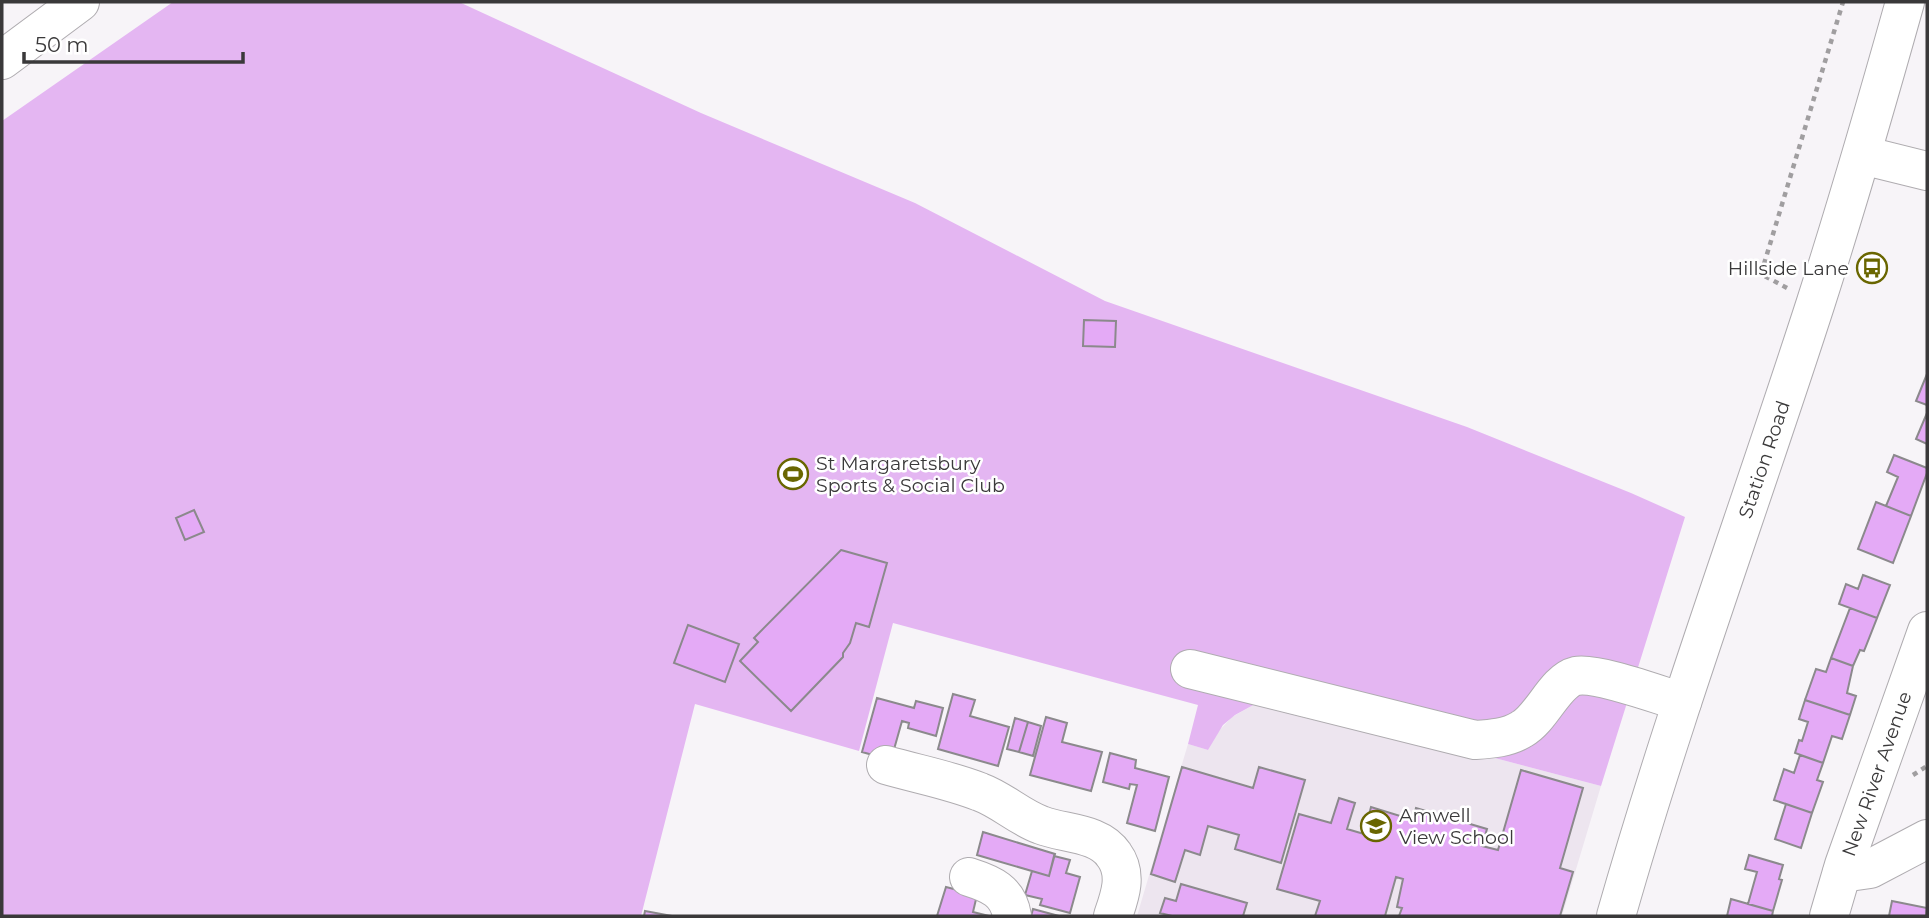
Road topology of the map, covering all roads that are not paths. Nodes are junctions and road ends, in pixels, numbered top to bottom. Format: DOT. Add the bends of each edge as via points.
graph roads {
  1 [pos="80,2"];
  2 [pos="1905,2"];
  3 [pos="2,60"];
  4 [pos="1862,155"];
  5 [pos="1927,172"];
  6 [pos="1927,631"];
  7 [pos="1190,669"];
  8 [pos="1682,702"];
  9 [pos="886,765"];
  10 [pos="1927,839"];
  11 [pos="1842,873"];
  12 [pos="968,877"];
  13 [pos="1012,916"];
  14 [pos="1113,916"];
  15 [pos="1616,916"];
  16 [pos="1829,916"];
  1 -- 3 [label="main road"];
  2 -- 4 [label="main road, Station Road"];
  4 -- 5 [label="main road"];
  4 -- 8 [label="main road, Station Road"];
  6 -- 11 [label="main road, New River Avenue"];
  7 -- 8 [label="main road" via="1475,740 1524,729 1562,685 1578,676"];
  8 -- 15 [label="main road, Station Road"];
  9 -- 14 [label="main road" via="978,791 1042,826 1103,844 1122,872"];
  10 -- 11 [label="main road" via="1870,869"];
  11 -- 16 [label="main road, New River Avenue"];
  12 -- 13 [label="main road" via="997,888"];
}
